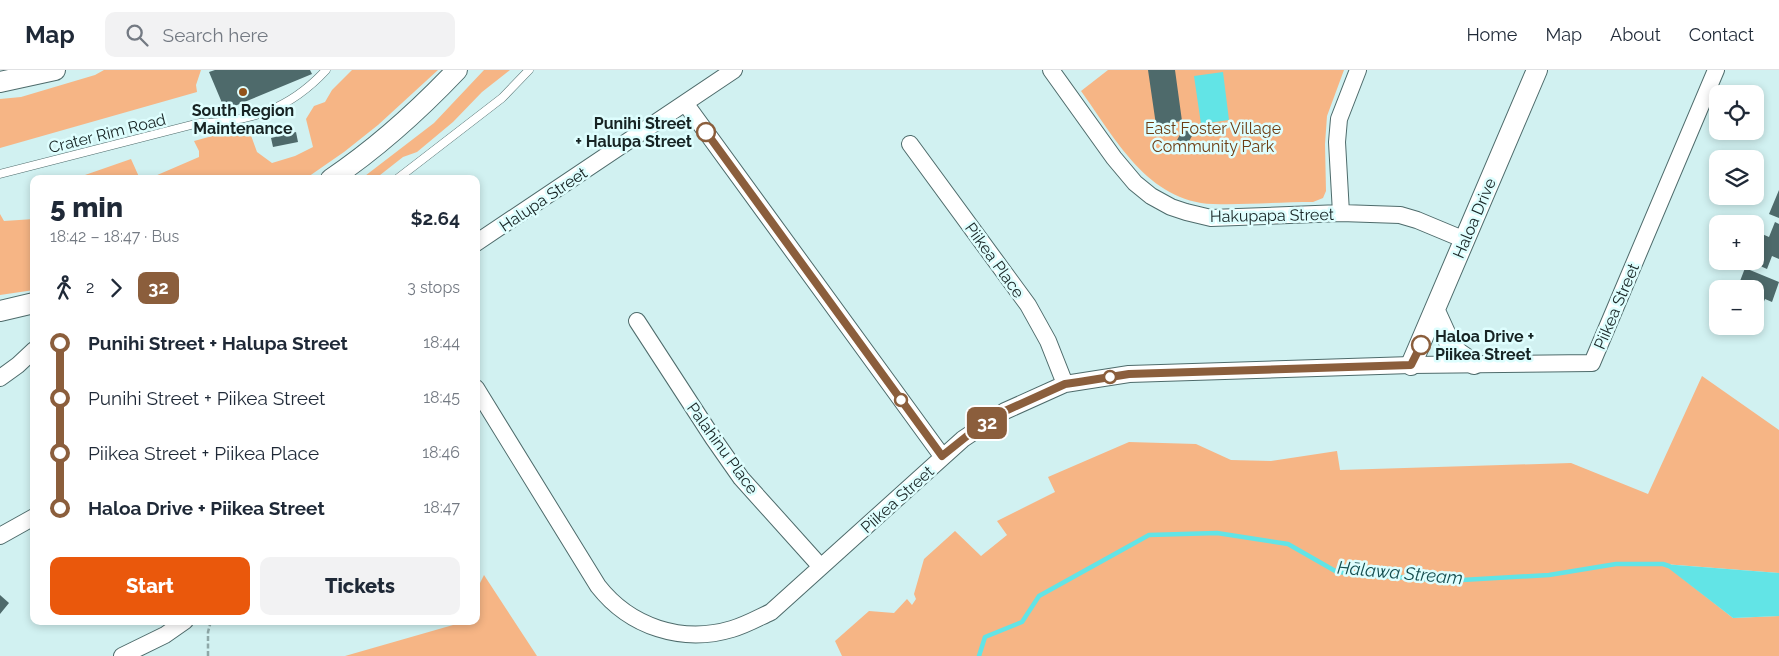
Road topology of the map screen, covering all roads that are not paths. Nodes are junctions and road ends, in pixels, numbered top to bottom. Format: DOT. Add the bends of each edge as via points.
graph roads {
  1 [pos="55,70"];
  2 [pos="326,70"];
  3 [pos="457,70"];
  4 [pos="529,70"];
  5 [pos="734,70"];
  6 [pos="1051,70"];
  7 [pos="1358,70"];
  8 [pos="1537,70"];
  9 [pos="1716,70"];
  10 [pos="0,82"];
  11 [pos="685,103"];
  12 [pos="910,144"];
  13 [pos="0,174"];
  14 [pos="337,175"];
  15 [pos="402,175"];
  16 [pos="1341,213"];
  17 [pos="1465,240"];
  18 [pos="480,241"];
  19 [pos="30,304"];
  20 [pos="0,311"];
  21 [pos="1434,311"];
  22 [pos="637,321"];
  23 [pos="30,353"];
  24 [pos="1474,364"];
  25 [pos="1411,365"];
  26 [pos="3,370"];
  27 [pos="1065,384"];
  28 [pos="482,412"];
  29 [pos="942,456"];
  30 [pos="30,519"];
  31 [pos="0,536"];
  32 [pos="821,567"];
  33 [pos="179,625"];
  34 [pos="122,656"];
  1 -- 10 [label="street"];
  2 -- 13 [label="lane, Crater Rim Road" via="292,99 257,115 199,124"];
  3 -- 14 [label="street" via="404,122"];
  4 -- 15 [label="lane" via="502,98"];
  5 -- 11 [label="street, Halupa Street"];
  6 -- 16 [label="street, Hakupapa Street" via="1135,183 1171,207 1211,218"];
  7 -- 16 [label="street" via="1338,119"];
  8 -- 17 [label="street, Haloa Drive"];
  9 -- 24 [label="street, Piikea Street" via="1592,363"];
  11 -- 18 [label="street, Halupa Street"];
  11 -- 29 [label="street"];
  12 -- 27 [label="street, Piikea Place" via="1028,305 1048,341"];
  16 -- 17 [label="street, Hakupapa Street" via="1400,216"];
  17 -- 21 [label="street, Haloa Drive"];
  19 -- 20 [label="street"];
  21 -- 24 [label="street" via="1450,344"];
  21 -- 25 [label="street, Haloa Drive"];
  22 -- 32 [label="street, Palahinu Place" via="741,478"];
  23 -- 26 [label="street"];
  24 -- 25 [label="street, Piikea Street"];
  25 -- 27 [label="street, Piikea Street" via="1129,374"];
  27 -- 29 [label="street, Piikea Street" via="1005,411"];
  28 -- 32 [label="street, Piikea Street" via="598,586 619,608 645,624 663,631 694,635 732,629 771,612"];
  29 -- 32 [label="street, Piikea Street"];
  30 -- 31 [label="street"];
  33 -- 34 [label="street"];
}
